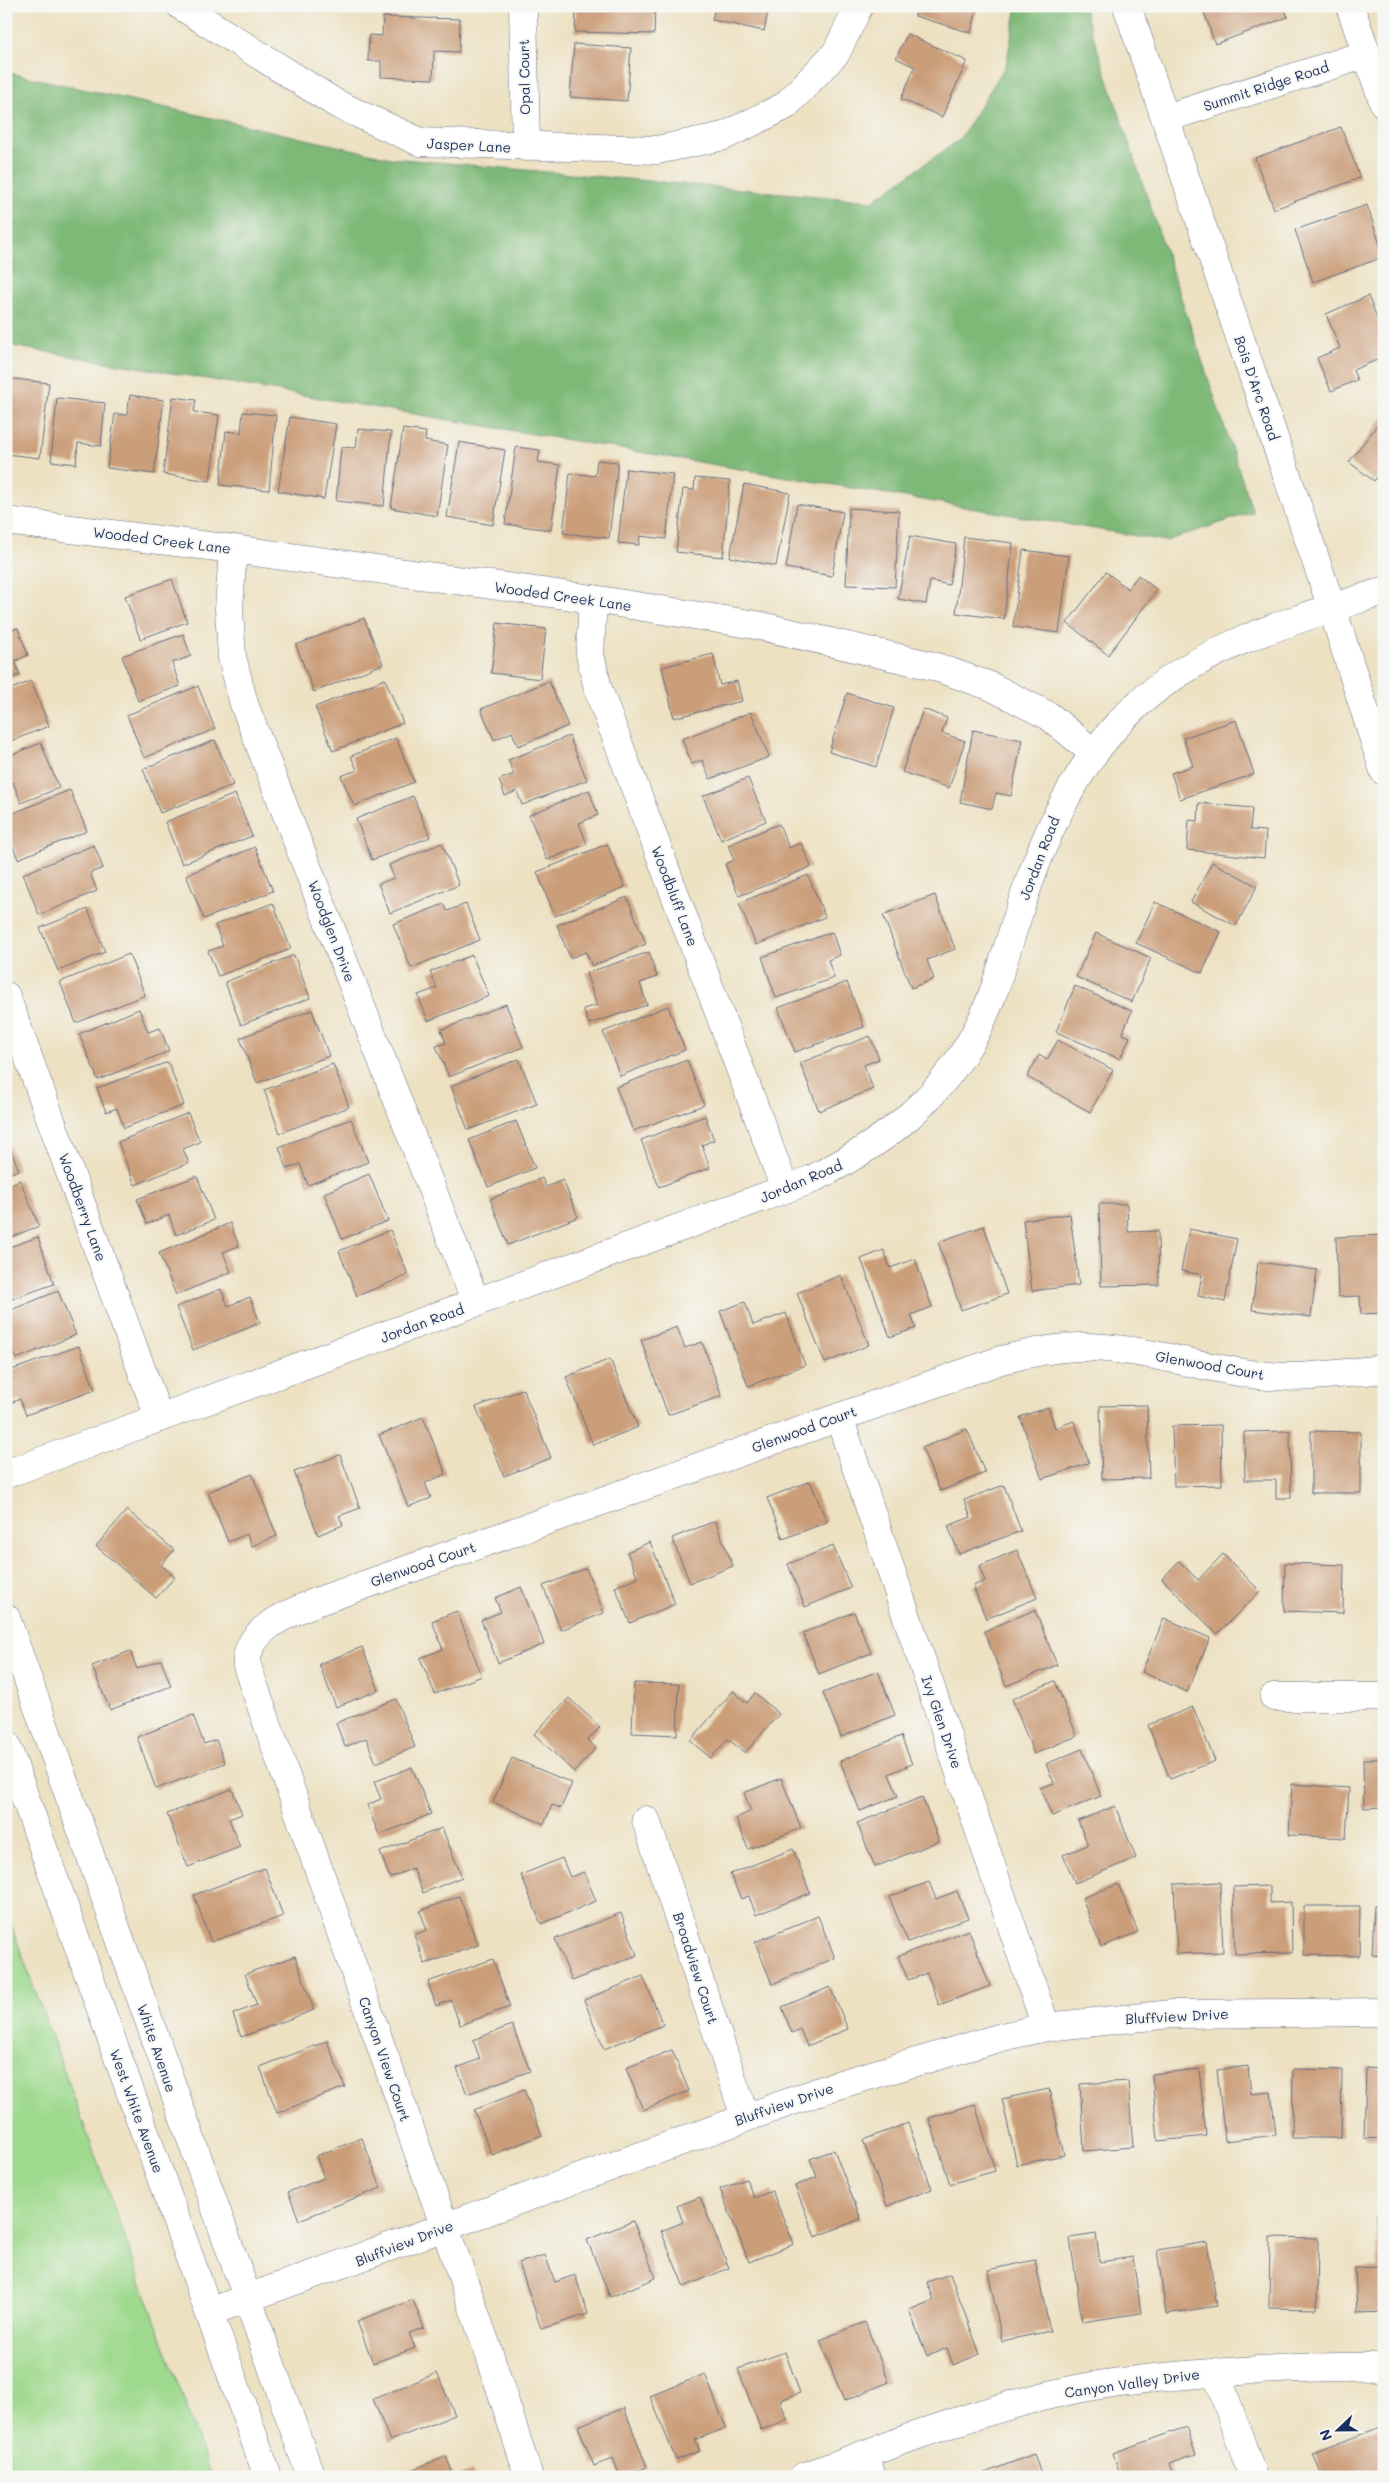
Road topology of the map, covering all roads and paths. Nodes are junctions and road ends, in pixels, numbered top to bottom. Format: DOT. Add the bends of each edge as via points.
graph roads {
  1 [pos="181,6"];
  2 [pos="523,6"];
  3 [pos="859,6"];
  4 [pos="1127,6"];
  5 [pos="1350,6"];
  6 [pos="1367,54"];
  7 [pos="1384,104"];
  8 [pos="1166,118"];
  9 [pos="526,147"];
  10 [pos="6,521"];
  11 [pos="233,549"];
  12 [pos="1384,591"];
  13 [pos="593,599"];
  14 [pos="1332,608"];
  15 [pos="1094,754"];
  16 [pos="1384,771"];
  17 [pos="6,996"];
  18 [pos="785,1189"];
  19 [pos="476,1303"];
  20 [pos="1384,1369"];
  21 [pos="839,1417"];
  22 [pos="159,1418"];
  23 [pos="6,1474"];
  24 [pos="6,1618"];
  25 [pos="253,1643"];
  26 [pos="1274,1697"];
  27 [pos="1384,1697"];
  28 [pos="6,1744"];
  29 [pos="646,1820"];
  30 [pos="1384,2012"];
  31 [pos="1046,2027"];
  32 [pos="745,2117"];
  33 [pos="444,2228"];
  34 [pos="246,2300"];
  35 [pos="209,2312"];
  36 [pos="1384,2367"];
  37 [pos="1216,2372"];
  38 [pos="868,2466"];
  39 [pos="268,2477"];
  40 [pos="311,2477"];
  41 [pos="529,2477"];
  42 [pos="803,2477"];
  43 [pos="1253,2477"];
  1 -- 9 [label="street, Jasper Lane" via="336,104 420,142"];
  2 -- 9 [label="street, Opal Court"];
  3 -- 9 [label="street, Jasper Lane" via="836,53 785,106 724,136 657,150"];
  4 -- 8 [label="street, Bois D'Arc Road"];
  5 -- 6 [label="street"];
  6 -- 7 [label="street"];
  6 -- 8 [label="street, Summit Ridge Road"];
  8 -- 14 [label="street, Bois D'Arc Road"];
  10 -- 11 [label="street, Wooded Creek Lane"];
  11 -- 13 [label="street, Wooded Creek Lane"];
  11 -- 19 [label="street, Woodglen Drive" via="228,609 232,657 244,704"];
  12 -- 14 [label="street, Jordan Road"];
  13 -- 15 [label="street, Wooded Creek Lane" via="756,625 932,666 990,686 1049,716"];
  13 -- 18 [label="street, Woodbluff Lane" via="590,654 598,689"];
  14 -- 15 [label="street, Jordan Road" via="1244,640 1201,660 1158,687 1136,706 1115,726"];
  14 -- 16 [label="street, Bois D'Arc Road"];
  15 -- 18 [label="street, Jordan Road" via="1060,805 1029,881 994,989 972,1039 945,1079 904,1122 855,1158"];
  17 -- 22 [label="street, Woodberry Lane"];
  18 -- 19 [label="street, Jordan Road"];
  19 -- 22 [label="street, Jordan Road"];
  20 -- 21 [label="street, Glenwood Court" via="1304,1376 1260,1375 1131,1351 1081,1347 1045,1350 1000,1360"];
  21 -- 25 [label="street, Glenwood Court" via="316,1602 286,1614 266,1627"];
  21 -- 31 [label="street, Ivy Glen Drive"];
  22 -- 23 [label="street, Jordan Road"];
  24 -- 34 [label="street, White Avenue"];
  25 -- 33 [label="street, Canyon View Court" via="246,1654 247,1666"];
  26 -- 27 [label="street"];
  28 -- 35 [label="street, West White Avenue"];
  29 -- 32 [label="street, Broadview Court"];
  30 -- 31 [label="street, Bluffview Drive" via="1172,2014"];
  31 -- 32 [label="street, Bluffview Drive" via="943,2053"];
  32 -- 33 [label="street, Bluffview Drive"];
  33 -- 34 [label="street, Bluffview Drive"];
  33 -- 41 [label="street, Canyon View Court"];
  34 -- 35 [label="street, Bluffview Drive"];
  34 -- 40 [label="street, White Avenue"];
  35 -- 39 [label="street, West White Avenue"];
  36 -- 37 [label="street, Canyon Valley Drive"];
  37 -- 38 [label="street, Canyon Valley Drive" via="1078,2389 975,2416"];
  37 -- 43 [label="street"];
  38 -- 42 [label="street, Canyon Valley Drive"];
}
